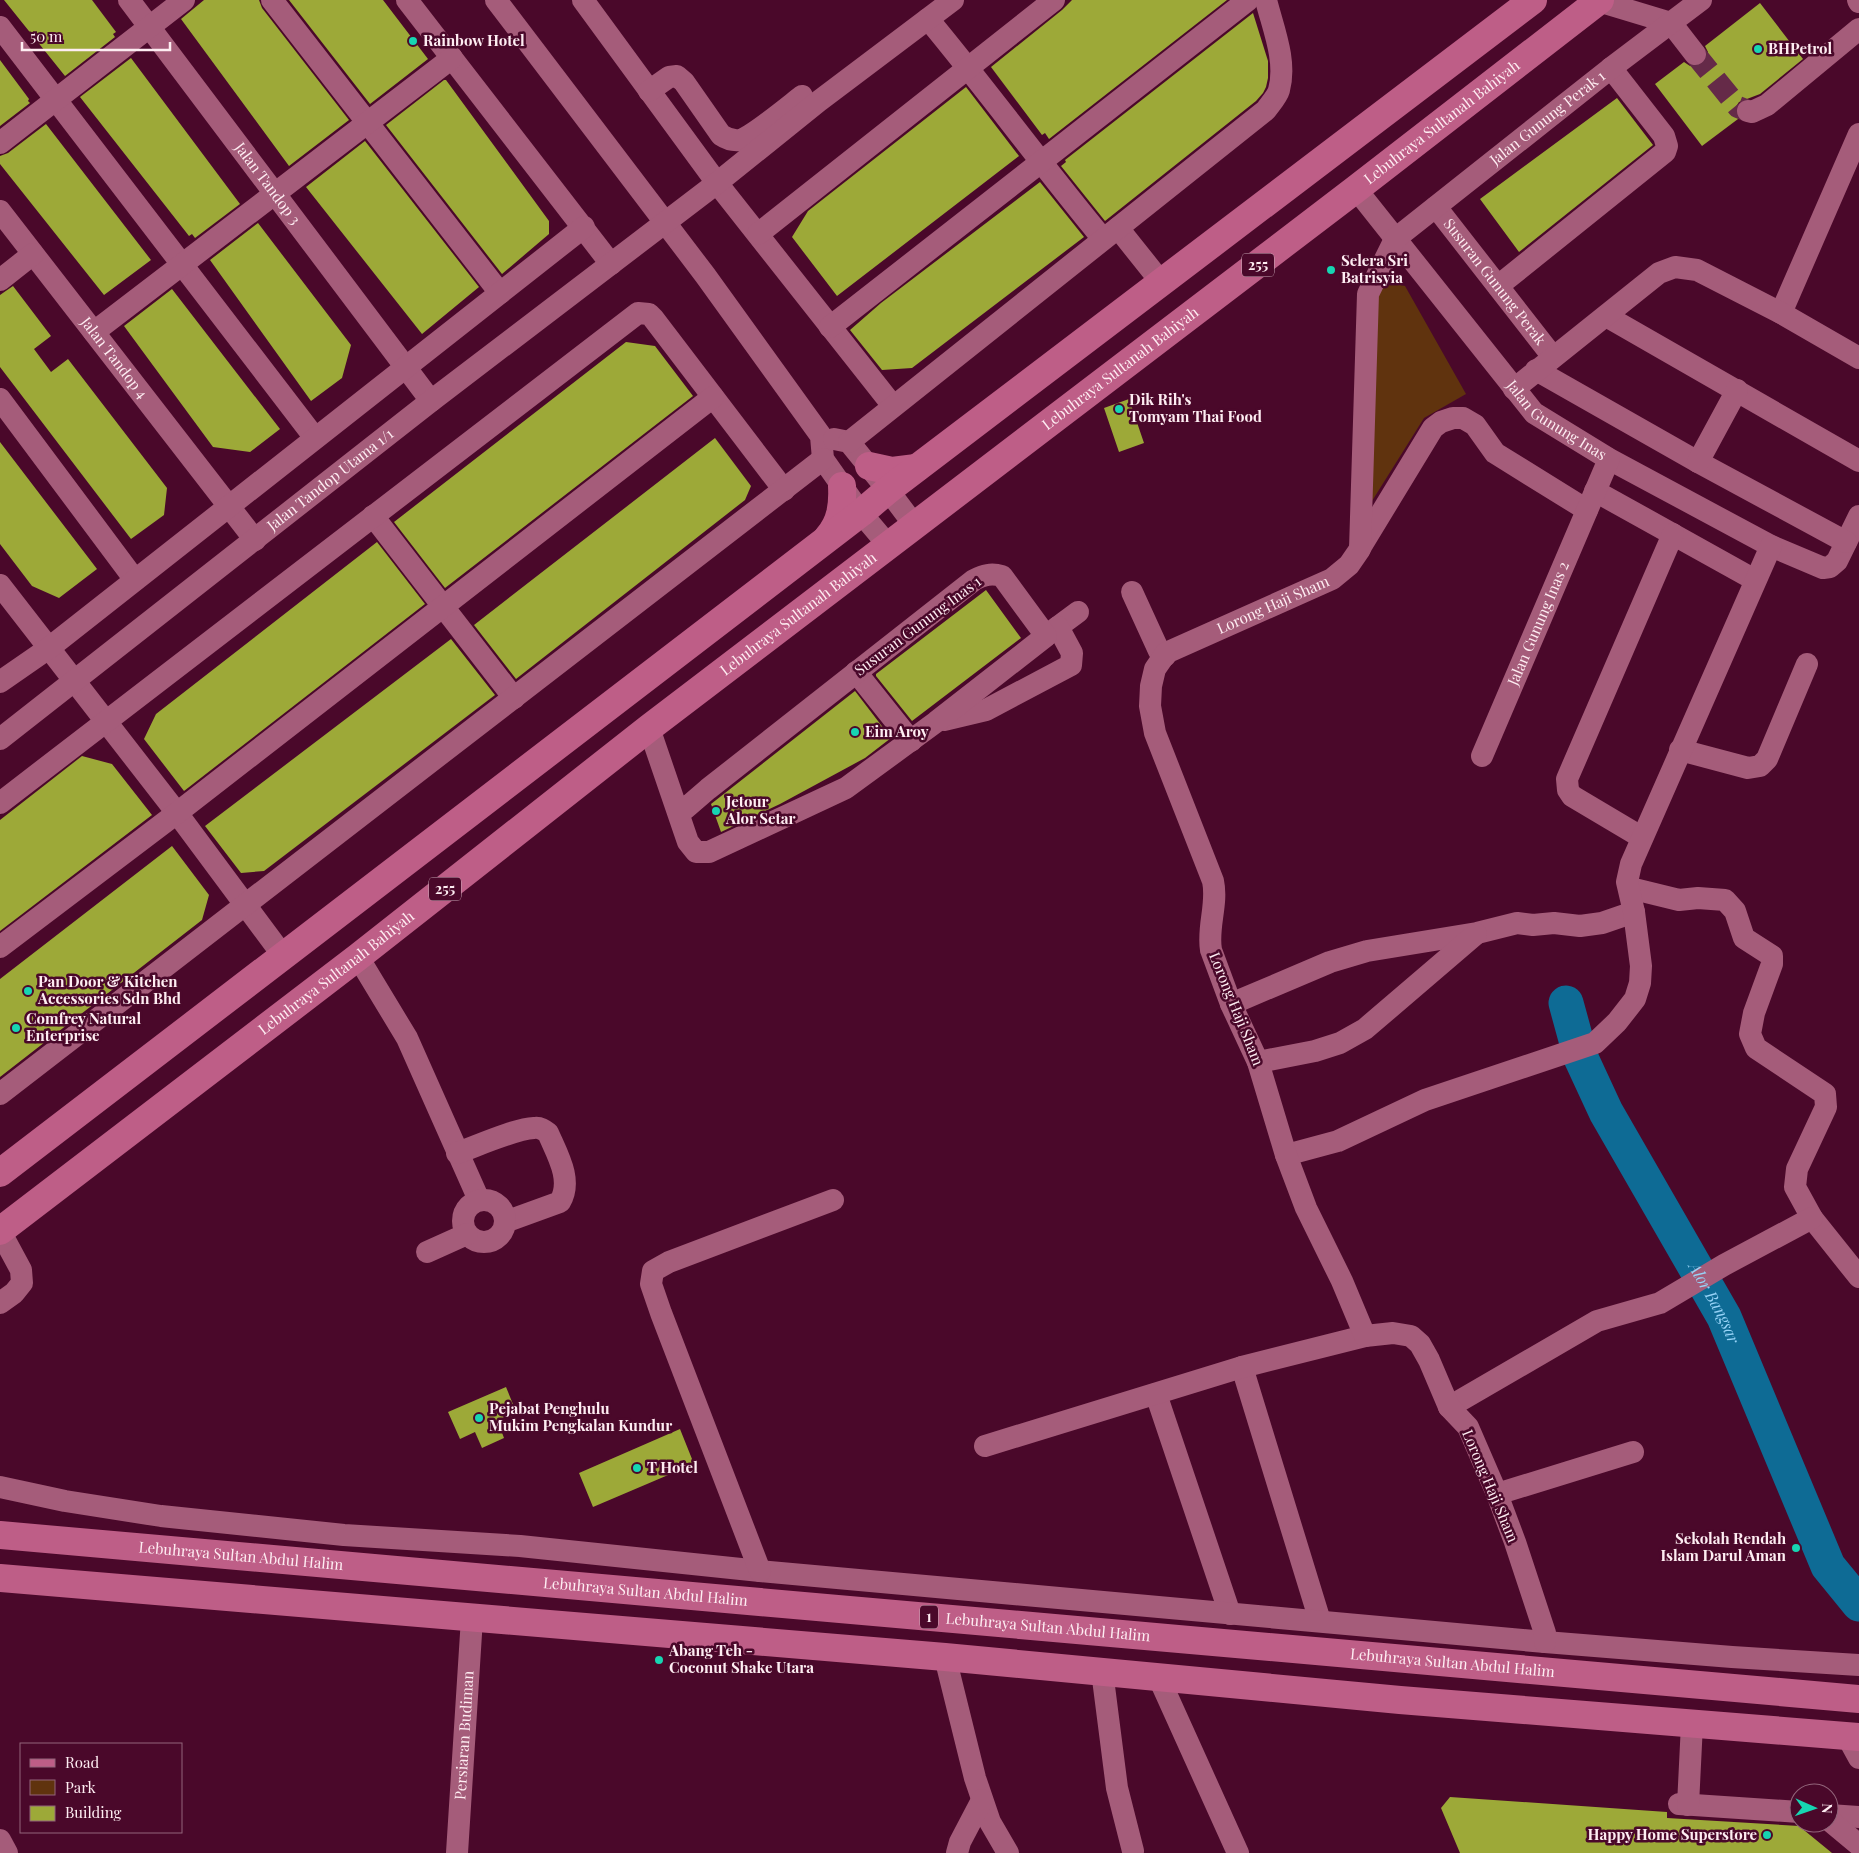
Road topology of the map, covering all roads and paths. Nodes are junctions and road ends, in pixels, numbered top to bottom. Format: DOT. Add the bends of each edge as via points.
graph roads {
  1 [pos="129,0"];
  2 [pos="184,0"];
  3 [pos="272,0"];
  4 [pos="407,0"];
  5 [pos="582,0"];
  6 [pos="952,0"];
  7 [pos="1054,0"];
  8 [pos="1248,0"];
  9 [pos="1266,0"];
  10 [pos="1533,0"];
  11 [pos="1701,0"];
  12 [pos="1599,1"];
  13 [pos="502,2"];
  14 [pos="928,19"];
  15 [pos="1671,23"];
  16 [pos="150,26"];
  17 [pos="0,28"];
  18 [pos="1859,29"];
  19 [pos="1695,54"];
  20 [pos="452,58"];
  21 [pos="968,68"];
  22 [pos="1611,68"];
  23 [pos="649,91"];
  24 [pos="56,100"];
  25 [pos="819,101"];
  26 [pos="1748,110"];
  27 [pos="367,123"];
  28 [pos="0,143"];
  29 [pos="1857,144"];
  30 [pos="1040,162"];
  31 [pos="717,183"];
  32 [pos="1356,190"];
  33 [pos="275,193"];
  34 [pos="1436,207"];
  35 [pos="0,211"];
  36 [pos="664,224"];
  37 [pos="584,227"];
  38 [pos="758,234"];
  39 [pos="1110,234"];
  40 [pos="1395,239"];
  41 [pos="34,254"];
  42 [pos="611,264"];
  43 [pos="182,265"];
  44 [pos="0,280"];
  45 [pos="1161,282"];
  46 [pos="1498,286"];
  47 [pos="500,293"];
  48 [pos="1782,313"];
  49 [pos="1606,316"];
  50 [pos="830,327"];
  51 [pos="94,332"];
  52 [pos="1859,358"];
  53 [pos="1544,364"];
  54 [pos="406,367"];
  55 [pos="1514,389"];
  56 [pos="1737,390"];
  57 [pos="713,397"];
  58 [pos="0,398"];
  59 [pos="431,401"];
  60 [pos="893,406"];
  61 [pos="821,436"];
  62 [pos="315,438"];
  63 [pos="849,442"];
  64 [pos="823,459"];
  65 [pos="1609,459"];
  66 [pos="1859,461"];
  67 [pos="1698,462"];
  68 [pos="869,466"];
  69 [pos="916,468"];
  70 [pos="842,486"];
  71 [pos="784,490"];
  72 [pos="888,490"];
  73 [pos="1591,501"];
  74 [pos="229,506"];
  75 [pos="861,513"];
  76 [pos="372,516"];
  77 [pos="1859,516"];
  78 [pos="916,526"];
  79 [pos="1673,534"];
  80 [pos="255,540"];
  81 [pos="823,542"];
  82 [pos="1846,542"];
  83 [pos="888,545"];
  84 [pos="1771,546"];
  85 [pos="1360,549"];
  86 [pos="135,580"];
  87 [pos="1754,580"];
  88 [pos="0,585"];
  89 [pos="1132,592"];
  90 [pos="443,606"];
  91 [pos="1078,612"];
  92 [pos="1052,631"];
  93 [pos="49,648"];
  94 [pos="1165,656"];
  95 [pos="1807,664"];
  96 [pos="856,672"];
  97 [pos="0,682"];
  98 [pos="75,682"];
  99 [pos="514,698"];
  100 [pos="106,721"];
  101 [pos="936,722"];
  102 [pos="649,728"];
  103 [pos="0,739"];
  104 [pos="911,740"];
  105 [pos="1680,750"];
  106 [pos="1482,756"];
  107 [pos="0,803"];
  108 [pos="176,813"];
  109 [pos="679,814"];
  110 [pos="1641,837"];
  111 [pos="1630,888"];
  112 [pos="246,904"];
  113 [pos="1634,912"];
  114 [pos="1477,933"];
  115 [pos="0,947"];
  116 [pos="284,957"];
  117 [pos="358,957"];
  118 [pos="1231,1004"];
  119 [pos="1258,1062"];
  120 [pos="0,1094"];
  121 [pos="458,1153"];
  122 [pos="1286,1155"];
  123 [pos="0,1173"];
  124 [pos="479,1200"];
  125 [pos="833,1200"];
  126 [pos="1812,1218"];
  127 [pos="505,1222"];
  128 [pos="0,1231"];
  129 [pos="467,1234"];
  130 [pos="427,1252"];
  131 [pos="1859,1277"];
  132 [pos="0,1303"];
  133 [pos="1365,1336"];
  134 [pos="1242,1367"];
  135 [pos="1156,1394"];
  136 [pos="1450,1408"];
  137 [pos="985,1446"];
  138 [pos="1633,1452"];
  139 [pos="0,1487"];
  140 [pos="1497,1494"];
  141 [pos="0,1534"];
  142 [pos="760,1571"];
  143 [pos="0,1578"];
  144 [pos="1230,1614"];
  145 [pos="472,1618"];
  146 [pos="1320,1621"];
  147 [pos="1545,1642"];
  148 [pos="945,1657"];
  149 [pos="1858,1665"];
  150 [pos="1102,1671"];
  151 [pos="1158,1676"];
  152 [pos="1859,1699"];
  153 [pos="1692,1724"];
  154 [pos="1855,1744"];
  155 [pos="982,1800"];
  156 [pos="1789,1811"];
  157 [pos="1839,1815"];
  158 [pos="1859,1817"];
  159 [pos="1839,1828"];
  160 [pos="0,1840"];
  161 [pos="1859,1845"];
  162 [pos="1133,1851"];
  163 [pos="7,1853"];
  164 [pos="457,1853"];
  165 [pos="956,1853"];
  166 [pos="1008,1853"];
  167 [pos="1238,1853"];
  1 -- 16 [label="street, Jalan Tandop 3"];
  2 -- 16 [label="street"];
  3 -- 27 [label="street"];
  4 -- 20 [label="street"];
  5 -- 23 [label="street"];
  6 -- 14 [label="street, Jalan Tandop Utama 1/1"];
  7 -- 21 [label="street"];
  8 -- 30 [label="street"];
  9 -- 39 [label="street" via="1280,57 1282,75 1278,92 1266,110"];
  10 -- 45 [label="main road"];
  11 -- 15 [label="street, Jalan Gunung Perak 1"];
  12 -- 15 [label="street"];
  12 -- 32 [label="main road, Lebuhraya Sultanah Bahiyah / 255"];
  13 -- 36 [label="street"];
  14 -- 21 [label="street"];
  14 -- 25 [label="street, Jalan Tandop Utama 1/1"];
  15 -- 19 [label="street"];
  15 -- 22 [label="street, Jalan Gunung Perak 1"];
  16 -- 24 [label="street"];
  16 -- 33 [label="street, Jalan Tandop 3"];
  17 -- 24 [label="street"];
  18 -- 26 [label="street" via="1767,105 1752,112"];
  20 -- 27 [label="street"];
  20 -- 37 [label="street"];
  21 -- 30 [label="street"];
  21 -- 38 [label="street"];
  22 -- 34 [label="street, Jalan Gunung Perak 1"];
  22 -- 46 [label="street" via="1664,136 1665,152"];
  23 -- 25 [label="street" via="669,77 678,76 727,140 746,137 806,93 811,93"];
  23 -- 31 [label="street"];
  24 -- 28 [label="street"];
  24 -- 43 [label="street"];
  25 -- 31 [label="street, Jalan Tandop Utama 1/1"];
  27 -- 33 [label="street"];
  27 -- 47 [label="street"];
  29 -- 48 [label="street"];
  30 -- 39 [label="street"];
  30 -- 50 [label="street"];
  31 -- 36 [label="street, Jalan Tandop Utama 1/1"];
  31 -- 38 [label="street"];
  32 -- 40 [label="street, Jalan Gunung Inas"];
  32 -- 78 [label="main road, Lebuhraya Sultanah Bahiyah / 255"];
  33 -- 43 [label="street"];
  33 -- 54 [label="street, Jalan Tandop 3"];
  34 -- 40 [label="street, Jalan Gunung Perak 1"];
  34 -- 46 [label="street, Susuran Gunung Perak"];
  35 -- 41 [label="street, Jalan Tandop 4"];
  36 -- 42 [label="street, Jalan Tandop Utama 1/1"];
  36 -- 61 [label="street" via="705,275"];
  37 -- 42 [label="street"];
  37 -- 47 [label="street"];
  38 -- 50 [label="street"];
  39 -- 45 [label="street"];
  39 -- 60 [label="street"];
  40 -- 55 [label="street, Jalan Gunung Inas"];
  40 -- 85 [label="street" via="1368,294"];
  41 -- 44 [label="street"];
  41 -- 51 [label="street, Jalan Tandop 4"];
  42 -- 59 [label="street, Jalan Tandop Utama 1/1"];
  43 -- 51 [label="street"];
  43 -- 62 [label="street"];
  45 -- 69 [label="main road"];
  46 -- 53 [label="street, Susuran Gunung Perak"];
  47 -- 54 [label="street"];
  48 -- 49 [label="street" via="1697,270 1675,267 1659,273"];
  48 -- 52 [label="street"];
  49 -- 53 [label="street"];
  49 -- 56 [label="street"];
  50 -- 60 [label="street"];
  51 -- 74 [label="street, Jalan Tandop 4"];
  53 -- 55 [label="street"];
  53 -- 67 [label="street"];
  54 -- 59 [label="street, Jalan Tandop 3"];
  54 -- 62 [label="street"];
  55 -- 65 [label="street, Jalan Gunung Inas" via="1534,413"];
  56 -- 66 [label="street"];
  56 -- 67 [label="street"];
  57 -- 71 [label="street"];
  57 -- 76 [label="street" via="653,318 649,314 638,313"];
  57 -- 90 [label="street"];
  58 -- 86 [label="street"];
  59 -- 80 [label="street, Jalan Tandop Utama 1/1"];
  60 -- 63 [label="street"];
  61 -- 63 [label="street"];
  61 -- 64 [label="street"];
  62 -- 74 [label="street"];
  63 -- 68 [label="street"];
  64 -- 70 [label="street"];
  64 -- 71 [label="street"];
  65 -- 73 [label="street, Jalan Gunung Inas 2"];
  65 -- 84 [label="street, Jalan Gunung Inas"];
  67 -- 82 [label="street"];
  68 -- 69 [label="main road" via="892,471"];
  68 -- 72 [label="street"];
  69 -- 72 [label="main road"];
  70 -- 75 [label="street"];
  70 -- 81 [label="main road" via="838,522"];
  71 -- 99 [label="street"];
  72 -- 75 [label="main road"];
  72 -- 78 [label="street"];
  73 -- 79 [label="street"];
  73 -- 85 [label="street, Lorong Haji Sham" via="1495,454 1475,425 1462,418 1453,418 1433,428"];
  73 -- 106 [label="street, Jalan Gunung Inas 2"];
  74 -- 80 [label="street, Jalan Tandop 4"];
  74 -- 86 [label="street"];
  75 -- 81 [label="main road"];
  75 -- 83 [label="street"];
  76 -- 90 [label="street"];
  76 -- 100 [label="street"];
  77 -- 82 [label="street"];
  78 -- 83 [label="main road, Lebuhraya Sultanah Bahiyah / 255"];
  79 -- 87 [label="street"];
  79 -- 110 [label="street" via="1568,779 1568,790 1572,796"];
  80 -- 98 [label="street, Jalan Tandop Utama 1/1"];
  81 -- 116 [label="main road"];
  82 -- 84 [label="street, Jalan Gunung Inas" via="1837,561 1823,568"];
  83 -- 102 [label="main road, Lebuhraya Sultanah Bahiyah / 255"];
  84 -- 87 [label="street"];
  85 -- 94 [label="street, Lorong Haji Sham" via="1349,565 1332,578"];
  86 -- 93 [label="street"];
  87 -- 105 [label="street"];
  88 -- 93 [label="street"];
  89 -- 94 [label="street" via="1159,651"];
  90 -- 99 [label="street"];
  90 -- 108 [label="street"];
  91 -- 92 [label="street"];
  92 -- 96 [label="street, Susuran Gunung Inas 1" via="1002,576 985,575 974,580"];
  92 -- 101 [label="street"];
  92 -- 101 [label="street" via="1072,653 1071,665 986,710"];
  93 -- 97 [label="street"];
  93 -- 98 [label="street"];
  94 -- 118 [label="street, Lorong Haji Sham" via="1155,668 1151,686 1150,706 1155,733 1214,881 1216,892 1210,941"];
  95 -- 105 [label="street" via="1766,759 1760,766 1748,768"];
  96 -- 104 [label="street"];
  96 -- 109 [label="street, Susuran Gunung Inas 1"];
  98 -- 100 [label="street"];
  98 -- 103 [label="street, Jalan Tandop Utama 1/1"];
  99 -- 112 [label="street"];
  100 -- 107 [label="street"];
  100 -- 108 [label="street"];
  101 -- 104 [label="street"];
  102 -- 109 [label="street"];
  102 -- 117 [label="main road, Lebuhraya Sultanah Bahiyah / 255"];
  104 -- 109 [label="street" via="846,788 709,852 696,852 692,848"];
  105 -- 110 [label="street"];
  108 -- 112 [label="street"];
  108 -- 115 [label="street"];
  110 -- 111 [label="street" via="1627,882"];
  111 -- 113 [label="street"];
  111 -- 126 [label="street" via="1679,900 1725,900 1734,911 1744,938 1772,956 1750,1034 1756,1048 1824,1094 1826,1107 1797,1169 1795,1187"];
  112 -- 116 [label="street"];
  112 -- 120 [label="street"];
  113 -- 114 [label="street" via="1602,923 1580,926 1517,923"];
  113 -- 122 [label="street" via="1640,983 1635,999 1595,1043 1425,1100 1338,1141"];
  114 -- 118 [label="street" via="1367,951 1330,962"];
  114 -- 119 [label="street" via="1365,1029 1340,1043 1315,1051"];
  116 -- 123 [label="main road"];
  117 -- 121 [label="street" via="407,1038"];
  117 -- 128 [label="main road, Lebuhraya Sultanah Bahiyah / 255"];
  118 -- 119 [label="street, Lorong Haji Sham"];
  119 -- 122 [label="street, Lorong Haji Sham"];
  121 -- 124 [label="street"];
  121 -- 127 [label="street" via="522,1130 535,1128 548,1133 564,1172 564,1195 560,1202"];
  122 -- 133 [label="street, Lorong Haji Sham" via="1306,1208"];
  124 -- 127 [label="street" via="495,1203"];
  124 -- 129 [label="street" via="464,1213"];
  125 -- 142 [label="street" via="669,1262 653,1272 651,1284 661,1313"];
  126 -- 131 [label="street"];
  126 -- 136 [label="street" via="1724,1264 1660,1303 1597,1321"];
  127 -- 129 [label="street" via="494,1240 480,1241"];
  128 -- 132 [label="street" via="21,1270 22,1283"];
  129 -- 130 [label="street"];
  133 -- 134 [label="street"];
  133 -- 136 [label="street, Lorong Haji Sham" via="1411,1336 1429,1360"];
  134 -- 135 [label="street"];
  134 -- 146 [label="street"];
  135 -- 137 [label="street"];
  135 -- 144 [label="street"];
  136 -- 140 [label="street, Lorong Haji Sham" via="1468,1427"];
  138 -- 140 [label="street"];
  139 -- 142 [label="street" via="161,1516 344,1535 520,1546"];
  140 -- 147 [label="street, Lorong Haji Sham" via="1546,1633"];
  141 -- 152 [label="main road, Lebuhraya Sultan Abdul Halim / 1"];
  142 -- 144 [label="street"];
  143 -- 145 [label="main road"];
  144 -- 146 [label="street"];
  145 -- 148 [label="main road"];
  145 -- 164 [label="street, Persiaran Budiman"];
  146 -- 147 [label="street"];
  147 -- 149 [label="street"];
  148 -- 150 [label="main road"];
  148 -- 155 [label="street"];
  150 -- 151 [label="main road"];
  150 -- 162 [label="street" via="1117,1788"];
  151 -- 153 [label="main road"];
  151 -- 167 [label="street"];
  153 -- 154 [label="main road"];
  153 -- 156 [label="street" via="1683,1804"];
  155 -- 165 [label="street"];
  155 -- 166 [label="street" via="990,1822"];
  157 -- 158 [label="street"];
  159 -- 161 [label="street"];
  160 -- 163 [label="street"];
}
